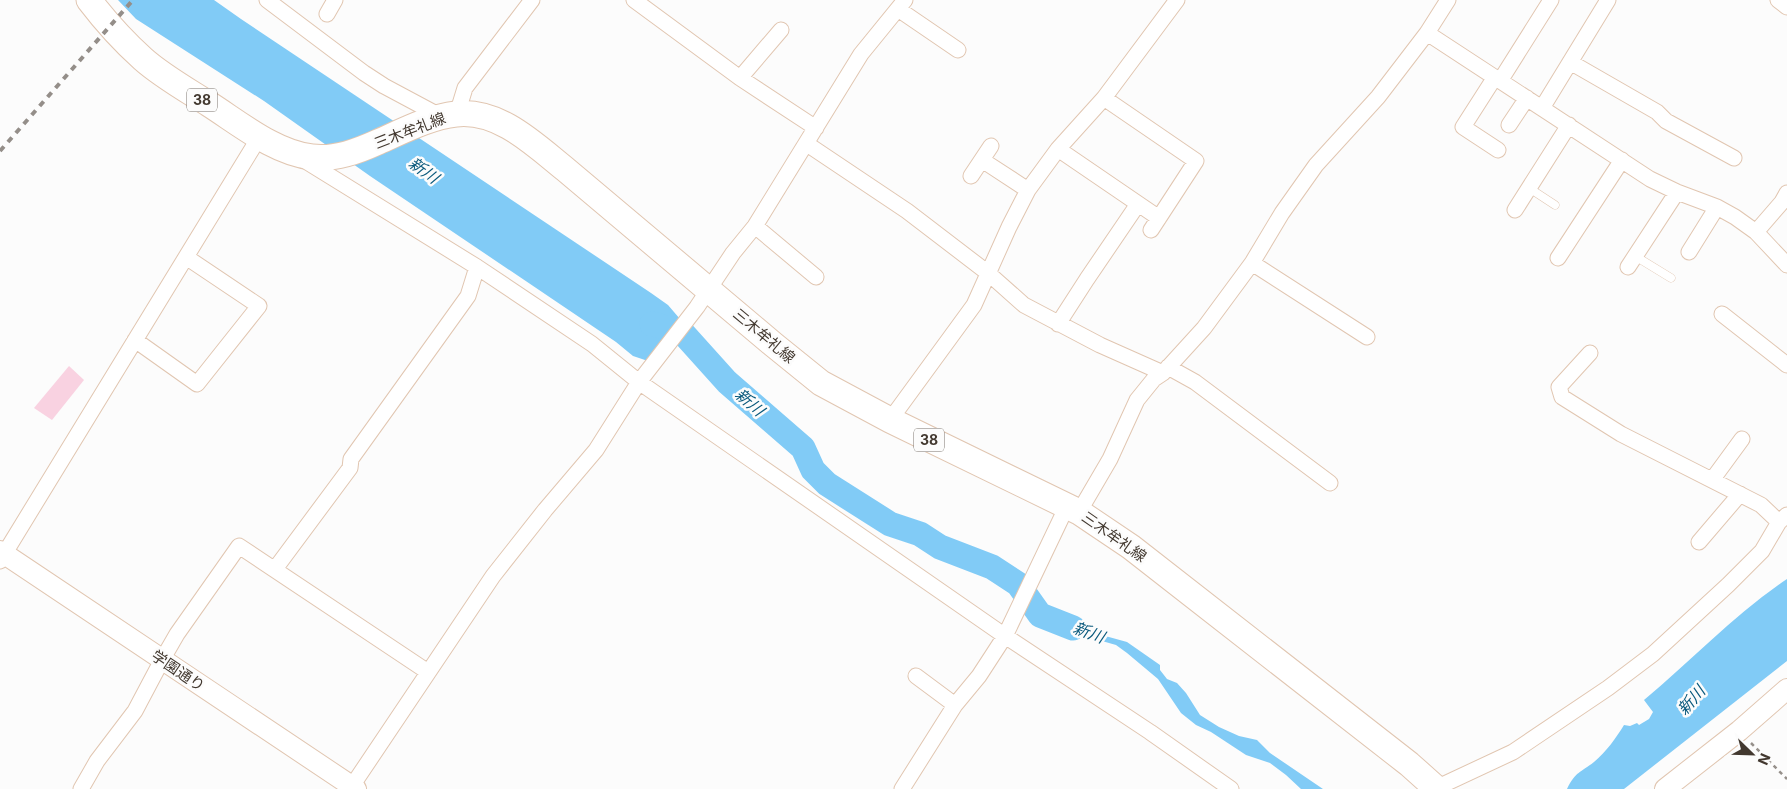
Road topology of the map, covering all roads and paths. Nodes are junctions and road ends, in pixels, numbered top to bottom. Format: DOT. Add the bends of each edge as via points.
graph roads {
  1 [pos="89,0"];
  2 [pos="267,0"];
  3 [pos="335,0"];
  4 [pos="532,0"];
  5 [pos="634,0"];
  6 [pos="1177,0"];
  7 [pos="1448,0"];
  8 [pos="1550,0"];
  9 [pos="1608,0"];
  10 [pos="1778,0"];
  11 [pos="902,4"];
  12 [pos="1787,7"];
  13 [pos="327,14"];
  14 [pos="781,30"];
  15 [pos="1426,33"];
  16 [pos="958,50"];
  17 [pos="1570,62"];
  18 [pos="740,78"];
  19 [pos="1498,79"];
  20 [pos="1104,98"];
  21 [pos="1527,98"];
  22 [pos="1542,108"];
  23 [pos="439,118"];
  24 [pos="1509,125"];
  25 [pos="1569,125"];
  26 [pos="816,128"];
  27 [pos="260,136"];
  28 [pos="807,144"];
  29 [pos="991,146"];
  30 [pos="1058,149"];
  31 [pos="1498,150"];
  32 [pos="289,152"];
  33 [pos="1734,158"];
  34 [pos="982,160"];
  35 [pos="1622,160"];
  36 [pos="971,176"];
  37 [pos="1529,188"];
  38 [pos="1028,190"];
  39 [pos="1677,192"];
  40 [pos="1787,194"];
  41 [pos="1138,204"];
  42 [pos="1555,205"];
  43 [pos="1718,208"];
  44 [pos="1515,210"];
  45 [pos="755,226"];
  46 [pos="1756,232"];
  47 [pos="1689,252"];
  48 [pos="186,257"];
  49 [pos="1558,258"];
  50 [pos="1632,262"];
  51 [pos="1252,263"];
  52 [pos="1787,264"];
  53 [pos="477,267"];
  54 [pos="988,273"];
  55 [pos="816,277"];
  56 [pos="1671,278"];
  57 [pos="703,298"];
  58 [pos="1722,314"];
  59 [pos="1058,324"];
  60 [pos="1367,336"];
  61 [pos="135,340"];
  62 [pos="1590,353"];
  63 [pos="1786,361"];
  64 [pos="1166,370"];
  65 [pos="639,382"];
  66 [pos="890,420"];
  67 [pos="1742,439"];
  68 [pos="1712,480"];
  69 [pos="1330,483"];
  70 [pos="1740,494"];
  71 [pos="1073,509"];
  72 [pos="1783,518"];
  73 [pos="1699,542"];
  74 [pos="1,555"];
  75 [pos="275,569"];
  76 [pos="1007,632"];
  77 [pos="162,660"];
  78 [pos="428,672"];
  79 [pos="916,676"];
  80 [pos="1787,689"];
  81 [pos="955,706"];
  82 [pos="1739,731"];
  83 [pos="1787,779"];
  84 [pos="353,788"];
  85 [pos="81,789"];
  86 [pos="902,789"];
  87 [pos="1231,789"];
  88 [pos="1436,789"];
  89 [pos="1665,789"];
  1 -- 27 [label="main road, 三木牟礼線 / 38" via="110,27 144,60"];
  2 -- 23 [label="street" via="364,73"];
  3 -- 13 [label="street"];
  4 -- 23 [label="street"];
  5 -- 18 [label="street"];
  6 -- 20 [label="street"];
  7 -- 15 [label="street"];
  8 -- 19 [label="street"];
  9 -- 17 [label="street"];
  10 -- 12 [label="street"];
  11 -- 16 [label="street"];
  11 -- 26 [label="street" via="862,54"];
  14 -- 18 [label="street"];
  15 -- 19 [label="street"];
  15 -- 51 [label="street" via="1378,97 1316,165"];
  17 -- 22 [label="street"];
  17 -- 33 [label="street"];
  18 -- 26 [label="street"];
  19 -- 21 [label="street"];
  19 -- 31 [label="street" via="1463,127"];
  20 -- 30 [label="street"];
  20 -- 41 [label="street" via="1196,161 1155,224"];
  21 -- 22 [label="street"];
  21 -- 24 [label="street"];
  22 -- 25 [label="street"];
  23 -- 32 [label="main road, 三木牟礼線 / 38" via="340,156 313,158"];
  23 -- 57 [label="main road, 三木牟礼線 / 38" via="488,117 533,143"];
  25 -- 35 [label="street"];
  25 -- 37 [label="street"];
  26 -- 28 [label="street"];
  27 -- 32 [label="main road, 三木牟礼線 / 38"];
  27 -- 48 [label="street"];
  28 -- 45 [label="street"];
  28 -- 54 [label="street" via="907,211"];
  29 -- 34 [label="street"];
  30 -- 38 [label="street"];
  30 -- 41 [label="street"];
  32 -- 53 [label="street"];
  34 -- 36 [label="street"];
  34 -- 38 [label="street"];
  35 -- 39 [label="street"];
  35 -- 49 [label="street"];
  37 -- 42 [label="lane"];
  37 -- 44 [label="street"];
  38 -- 54 [label="street"];
  39 -- 43 [label="street"];
  39 -- 50 [label="street"];
  40 -- 46 [label="street"];
  41 -- 59 [label="street"];
  43 -- 46 [label="street"];
  43 -- 47 [label="street"];
  45 -- 55 [label="street"];
  45 -- 57 [label="street"];
  46 -- 52 [label="street"];
  48 -- 61 [label="street"];
  48 -- 61 [label="street" via="259,306 197,384"];
  50 -- 56 [label="lane"];
  51 -- 60 [label="street"];
  51 -- 64 [label="street" via="1204,328"];
  53 -- 65 [label="street" via="592,344"];
  53 -- 75 [label="street" via="468,296 351,459 350,468"];
  54 -- 59 [label="street" via="1024,305"];
  54 -- 66 [label="street" via="974,305"];
  57 -- 65 [label="street"];
  57 -- 66 [label="main road, 三木牟礼線 / 38" via="821,383"];
  58 -- 63 [label="street"];
  59 -- 64 [label="street" via="1100,345"];
  61 -- 74 [label="street"];
  62 -- 68 [label="street" via="1559,387 1562,398 1621,434"];
  64 -- 69 [label="street" via="1195,382"];
  64 -- 71 [label="street" via="1137,400 1110,459"];
  65 -- 76 [label="street"];
  65 -- 78 [label="street" via="596,450 493,576"];
  66 -- 71 [label="main road, 三木牟礼線 / 38"];
  67 -- 68 [label="street"];
  68 -- 70 [label="street"];
  70 -- 72 [label="street"];
  70 -- 73 [label="street"];
  71 -- 76 [label="street" via="1045,553"];
  71 -- 88 [label="main road, 三木牟礼線 / 38" via="1131,547 1409,764"];
  72 -- 88 [label="street" via="1762,551 1653,654 1514,752"];
  74 -- 77 [label="street, 学園通り"];
  75 -- 77 [label="street" via="240,546"];
  75 -- 78 [label="street"];
  76 -- 81 [label="street"];
  76 -- 87 [label="street"];
  77 -- 84 [label="street, 学園通り"];
  77 -- 85 [label="street" via="135,711 97,761"];
  78 -- 84 [label="street"];
  79 -- 81 [label="street"];
  80 -- 82 [label="street"];
  81 -- 86 [label="street"];
  82 -- 83 [label="path"];
  82 -- 89 [label="street"];
}
